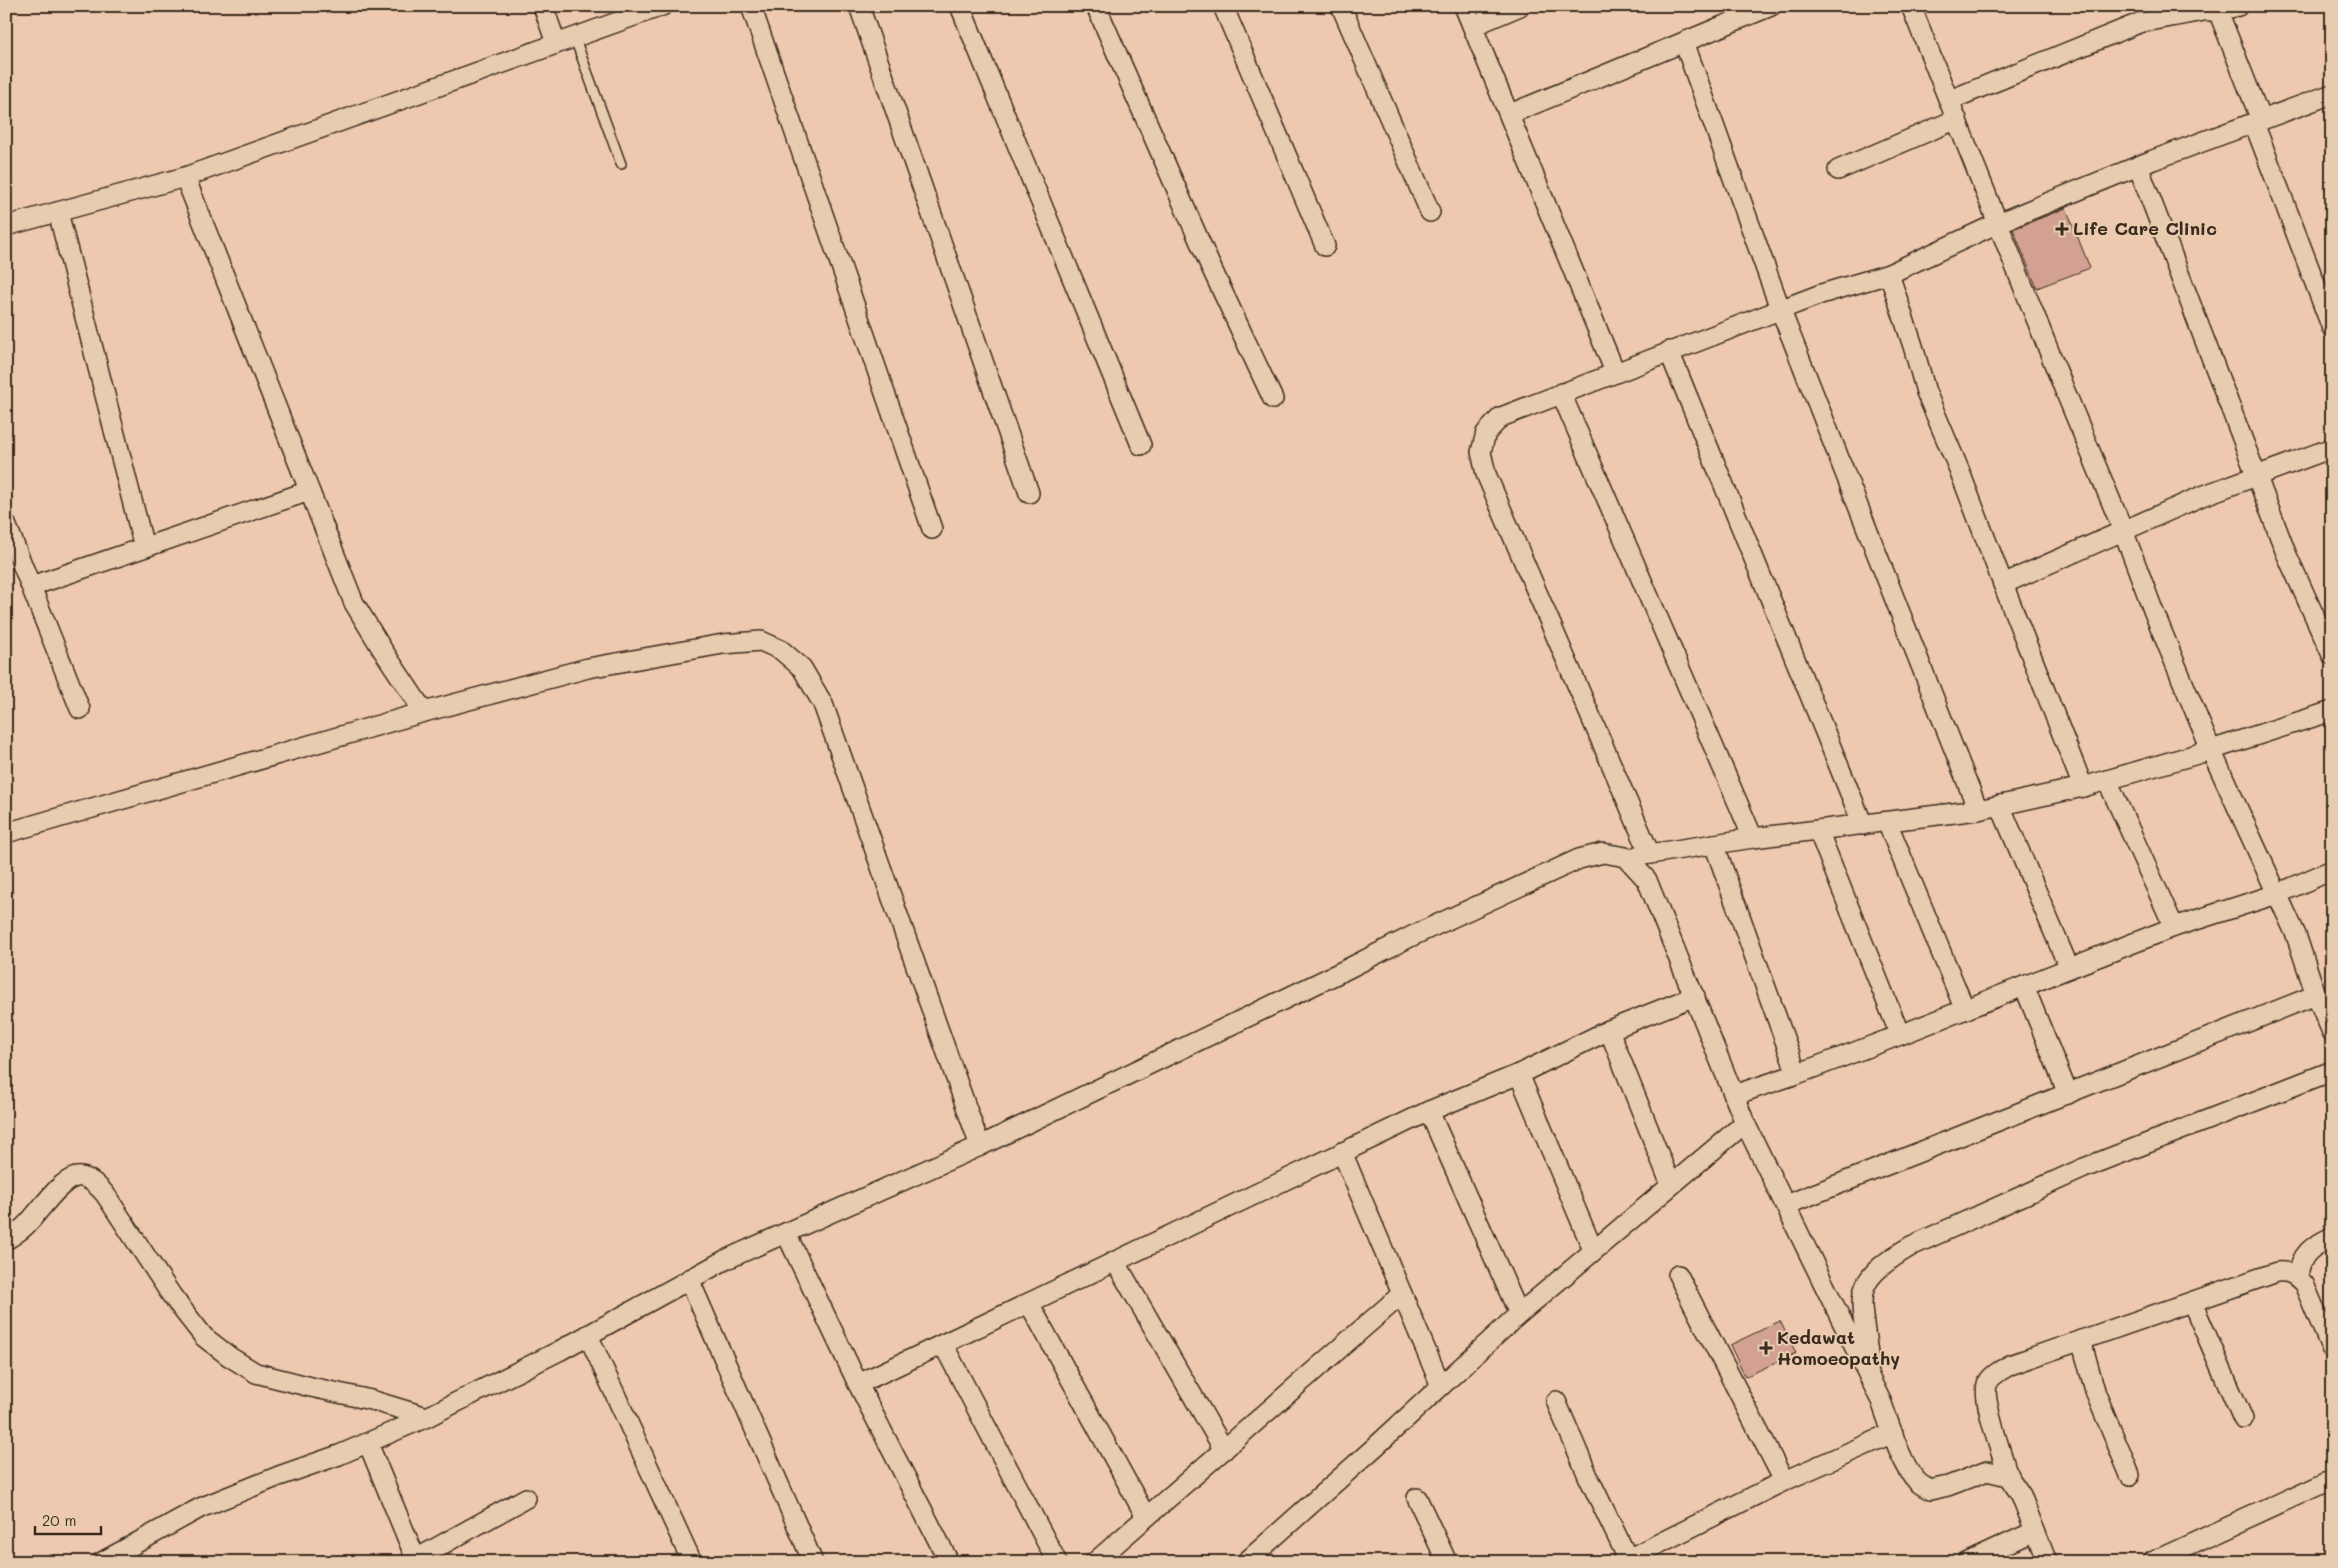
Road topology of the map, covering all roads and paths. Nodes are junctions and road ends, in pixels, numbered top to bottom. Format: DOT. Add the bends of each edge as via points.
graph roads {
  1 [pos="543,6"];
  2 [pos="751,6"];
  3 [pos="859,6"];
  4 [pos="960,6"];
  5 [pos="1096,6"];
  6 [pos="1223,6"];
  7 [pos="1341,6"];
  8 [pos="1464,6"];
  9 [pos="1520,6"];
  10 [pos="1771,6"];
  11 [pos="1911,6"];
  12 [pos="2238,6"];
  13 [pos="660,7"];
  14 [pos="2218,11"];
  15 [pos="2137,15"];
  16 [pos="1473,26"];
  17 [pos="574,36"];
  18 [pos="1684,42"];
  19 [pos="556,43"];
  20 [pos="2332,94"];
  21 [pos="1950,100"];
  22 [pos="1510,114"];
  23 [pos="1957,119"];
  24 [pos="2257,121"];
  25 [pos="620,164"];
  26 [pos="2138,166"];
  27 [pos="1838,170"];
  28 [pos="185,177"];
  29 [pos="58,212"];
  30 [pos="1430,212"];
  31 [pos="1998,223"];
  32 [pos="6,226"];
  33 [pos="1324,246"];
  34 [pos="1888,274"];
  35 [pos="1781,311"];
  36 [pos="2332,328"];
  37 [pos="1669,351"];
  38 [pos="1615,372"];
  39 [pos="1561,393"];
  40 [pos="1274,400"];
  41 [pos="1141,445"];
  42 [pos="2332,448"];
  43 [pos="2256,475"];
  44 [pos="309,490"];
  45 [pos="1030,493"];
  46 [pos="6,524"];
  47 [pos="932,529"];
  48 [pos="2123,530"];
  49 [pos="144,547"];
  50 [pos="14,558"];
  51 [pos="2003,584"];
  52 [pos="32,586"];
  53 [pos="2332,656"];
  54 [pos="80,709"];
  55 [pos="2332,711"];
  56 [pos="424,712"];
  57 [pos="2211,750"];
  58 [pos="2107,780"];
  59 [pos="2083,787"];
  60 [pos="2000,805"];
  61 [pos="1978,810"];
  62 [pos="1887,822"];
  63 [pos="1863,824"];
  64 [pos="1818,830"];
  65 [pos="6,833"];
  66 [pos="1752,838"];
  67 [pos="1714,844"];
  68 [pos="1650,854"];
  69 [pos="1626,857"];
  70 [pos="2332,870"];
  71 [pos="2277,894"];
  72 [pos="2174,927"];
  73 [pos="2069,968"];
  74 [pos="2024,986"];
  75 [pos="2316,995"];
  76 [pos="1695,996"];
  77 [pos="1965,1010"];
  78 [pos="1609,1030"];
  79 [pos="2332,1032"];
  80 [pos="1900,1035"];
  81 [pos="2332,1071"];
  82 [pos="1518,1074"];
  83 [pos="1797,1074"];
  84 [pos="1734,1094"];
  85 [pos="2068,1094"];
  86 [pos="1429,1111"];
  87 [pos="1745,1123"];
  88 [pos="980,1146"];
  89 [pos="1342,1152"];
  90 [pos="1671,1184"];
  91 [pos="1786,1205"];
  92 [pos="786,1233"];
  93 [pos="2332,1237"];
  94 [pos="6,1240"];
  95 [pos="1593,1250"];
  96 [pos="1115,1261"];
  97 [pos="1678,1275"];
  98 [pos="2298,1276"];
  99 [pos="689,1279"];
  100 [pos="1402,1294"];
  101 [pos="2192,1302"];
  102 [pos="1029,1303"];
  103 [pos="1519,1314"];
  104 [pos="588,1335"];
  105 [pos="2080,1340"];
  106 [pos="943,1344"];
  107 [pos="2332,1350"];
  108 [pos="1870,1376"];
  109 [pos="858,1384"];
  110 [pos="1441,1386"];
  111 [pos="1556,1400"];
  112 [pos="427,1417"];
  113 [pos="2242,1419"];
  114 [pos="1893,1433"];
  115 [pos="368,1443"];
  116 [pos="1224,1450"];
  117 [pos="2130,1475"];
  118 [pos="2008,1476"];
  119 [pos="2332,1479"];
  120 [pos="1784,1482"];
  121 [pos="526,1498"];
  122 [pos="1417,1498"];
  123 [pos="1146,1517"];
  124 [pos="2035,1531"];
  125 [pos="1625,1560"];
  126 [pos="416,1561"];
  127 [pos="102,1562"];
  128 [pos="692,1562"];
  129 [pos="814,1562"];
  130 [pos="949,1562"];
  131 [pos="1057,1562"];
  132 [pos="1095,1562"];
  133 [pos="1246,1562"];
  134 [pos="1446,1562"];
  135 [pos="1968,1562"];
  136 [pos="2047,1562"];
  137 [pos="2152,1562"];
  1 -- 19 [label="street"];
  2 -- 47 [label="street"];
  3 -- 45 [label="street"];
  4 -- 41 [label="street"];
  5 -- 40 [label="street" via="1210,265"];
  6 -- 33 [label="street"];
  7 -- 30 [label="street"];
  8 -- 16 [label="street"];
  9 -- 16 [label="street"];
  10 -- 18 [label="street"];
  11 -- 21 [label="street"];
  12 -- 14 [label="street"];
  13 -- 17 [label="street"];
  14 -- 15 [label="street"];
  14 -- 24 [label="street"];
  15 -- 21 [label="street"];
  16 -- 22 [label="street"];
  17 -- 19 [label="street"];
  17 -- 25 [label="lane"];
  18 -- 22 [label="street"];
  18 -- 35 [label="street"];
  19 -- 28 [label="street"];
  20 -- 24 [label="street"];
  21 -- 23 [label="street"];
  22 -- 38 [label="street"];
  23 -- 27 [label="street"];
  23 -- 31 [label="street"];
  24 -- 26 [label="street"];
  24 -- 36 [label="street"];
  26 -- 31 [label="street"];
  26 -- 43 [label="street"];
  28 -- 29 [label="street"];
  28 -- 44 [label="street"];
  29 -- 32 [label="street"];
  29 -- 49 [label="street"];
  31 -- 34 [label="street"];
  31 -- 48 [label="street"];
  34 -- 35 [label="street" via="1821,294"];
  34 -- 51 [label="street" via="1926,392"];
  35 -- 37 [label="street"];
  35 -- 61 [label="street"];
  37 -- 38 [label="street"];
  37 -- 63 [label="street"];
  38 -- 39 [label="street"];
  39 -- 66 [label="street"];
  39 -- 68 [label="street" via="1501,417 1486,433 1481,452 1486,474"];
  42 -- 43 [label="street"];
  43 -- 48 [label="street"];
  43 -- 53 [label="street" via="2286,553"];
  44 -- 49 [label="street"];
  44 -- 56 [label="street" via="354,603"];
  46 -- 50 [label="street"];
  48 -- 51 [label="street"];
  48 -- 57 [label="street"];
  49 -- 52 [label="street"];
  50 -- 52 [label="street"];
  51 -- 59 [label="street"];
  52 -- 54 [label="street"];
  55 -- 57 [label="street"];
  56 -- 65 [label="street"];
  56 -- 88 [label="street" via="588,668 723,644 761,641 781,650 802,668 823,704"];
  57 -- 58 [label="street"];
  57 -- 71 [label="street"];
  58 -- 59 [label="street"];
  58 -- 72 [label="street"];
  59 -- 60 [label="street"];
  60 -- 61 [label="street"];
  60 -- 73 [label="street"];
  61 -- 62 [label="street"];
  62 -- 63 [label="street"];
  62 -- 77 [label="street"];
  63 -- 64 [label="street"];
  64 -- 66 [label="street"];
  64 -- 80 [label="street"];
  66 -- 67 [label="street"];
  67 -- 68 [label="street"];
  67 -- 83 [label="street"];
  68 -- 69 [label="street"];
  69 -- 76 [label="street" via="1647,880"];
  69 -- 88 [label="street" via="1603,853 1579,859 1410,937"];
  70 -- 71 [label="street"];
  71 -- 72 [label="street"];
  71 -- 75 [label="street" via="2296,935"];
  72 -- 73 [label="street"];
  73 -- 74 [label="street"];
  74 -- 77 [label="street"];
  74 -- 85 [label="street"];
  75 -- 79 [label="street"];
  75 -- 85 [label="street"];
  76 -- 78 [label="street"];
  76 -- 84 [label="street"];
  77 -- 80 [label="street"];
  78 -- 82 [label="street"];
  78 -- 90 [label="street"];
  80 -- 83 [label="street"];
  81 -- 108 [label="street" via="2084,1168 1911,1246 1886,1261 1866,1280 1860,1306"];
  82 -- 86 [label="street"];
  82 -- 95 [label="street"];
  83 -- 84 [label="street"];
  84 -- 87 [label="street"];
  85 -- 91 [label="street"];
  86 -- 89 [label="street"];
  86 -- 103 [label="street"];
  87 -- 90 [label="street"];
  87 -- 91 [label="street"];
  88 -- 92 [label="street"];
  89 -- 96 [label="street"];
  89 -- 100 [label="street"];
  90 -- 95 [label="street"];
  91 -- 108 [label="street"];
  92 -- 99 [label="street"];
  92 -- 109 [label="street"];
  93 -- 98 [label="street" via="2307,1253 2299,1263"];
  94 -- 112 [label="street" via="29,1222 65,1182 76,1177 85,1178 105,1194 172,1296 204,1338 230,1357 256,1373 371,1400"];
  95 -- 103 [label="street"];
  96 -- 102 [label="street"];
  96 -- 116 [label="street"];
  97 -- 120 [label="street"];
  98 -- 101 [label="street" via="2277,1272"];
  98 -- 107 [label="street"];
  99 -- 104 [label="street"];
  99 -- 129 [label="street"];
  100 -- 110 [label="street"];
  100 -- 116 [label="street"];
  101 -- 105 [label="street"];
  101 -- 113 [label="street"];
  102 -- 106 [label="street"];
  102 -- 123 [label="street"];
  103 -- 110 [label="street"];
  104 -- 112 [label="street"];
  104 -- 128 [label="street"];
  105 -- 117 [label="street" via="2096,1394"];
  105 -- 118 [label="street" via="2010,1365 1994,1375 1987,1385 1986,1400"];
  106 -- 109 [label="street"];
  106 -- 131 [label="street"];
  108 -- 114 [label="street"];
  109 -- 130 [label="street"];
  110 -- 133 [label="street"];
  111 -- 125 [label="street"];
  112 -- 115 [label="street"];
  114 -- 118 [label="street" via="1910,1470 1918,1482 1930,1490 1987,1471"];
  114 -- 120 [label="street"];
  115 -- 126 [label="street"];
  115 -- 127 [label="street" via="200,1508"];
  116 -- 123 [label="street"];
  118 -- 124 [label="street" via="2021,1495"];
  119 -- 137 [label="street"];
  120 -- 125 [label="street"];
  121 -- 126 [label="street"];
  122 -- 134 [label="street"];
  123 -- 132 [label="street"];
  124 -- 135 [label="street"];
  124 -- 136 [label="street"];
}
